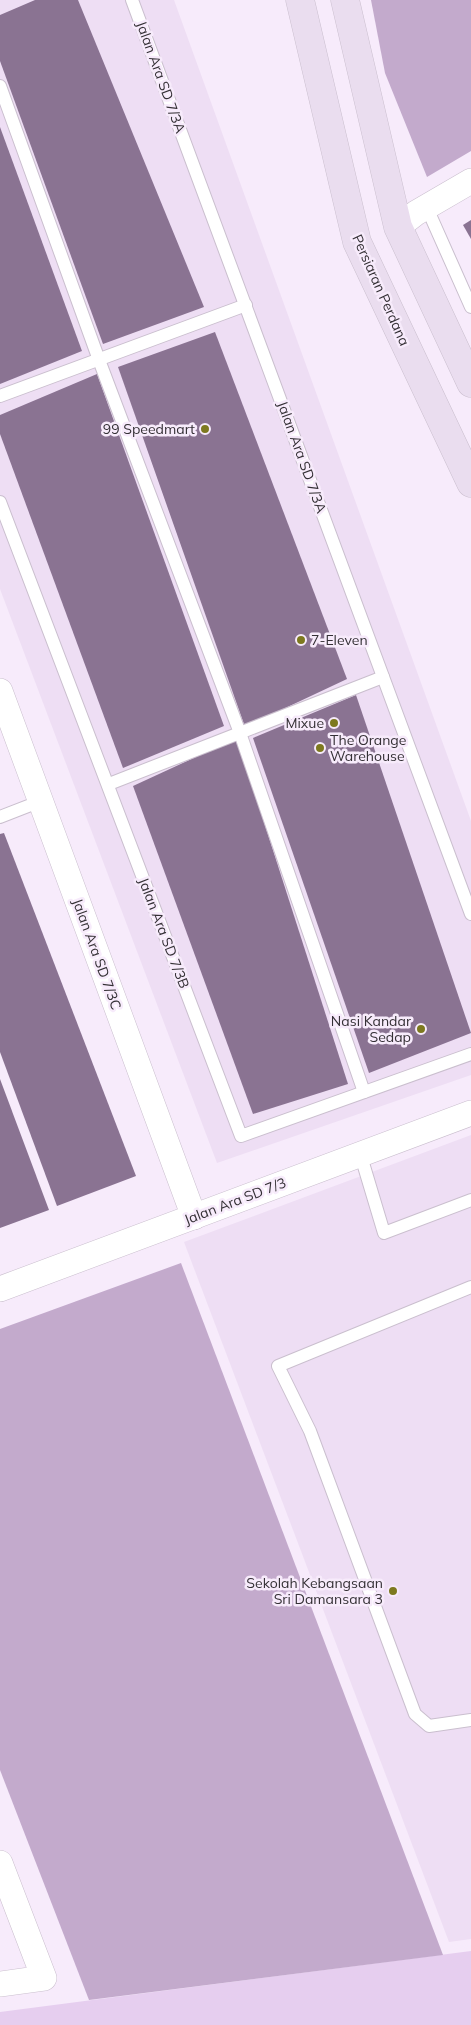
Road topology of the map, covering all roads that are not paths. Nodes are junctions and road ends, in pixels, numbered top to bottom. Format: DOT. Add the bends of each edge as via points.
graph roads {
  1 [pos="132,0"];
  2 [pos="300,0"];
  3 [pos="345,0"];
  4 [pos="0,86"];
  5 [pos="471,181"];
  6 [pos="427,208"];
  7 [pos="398,228"];
  8 [pos="246,305"];
  9 [pos="471,308"];
  10 [pos="99,360"];
  11 [pos="471,383"];
  12 [pos="0,396"];
  13 [pos="471,483"];
  14 [pos="0,502"];
  15 [pos="383,677"];
  16 [pos="0,691"];
  17 [pos="240,733"];
  18 [pos="109,784"];
  19 [pos="40,801"];
  20 [pos="0,817"];
  21 [pos="471,914"];
  22 [pos="471,1054"];
  23 [pos="364,1092"];
  24 [pos="471,1113"];
  25 [pos="360,1153"];
  26 [pos="471,1200"];
  27 [pos="194,1217"];
  28 [pos="471,1287"];
  29 [pos="0,1289"];
  30 [pos="471,1720"];
  31 [pos="0,1863"];
  32 [pos="0,1984"];
  1 -- 8 [label="lane, Jalan Ara SD 7/3A"];
  2 -- 13 [label="main road, Persiaran Perdana" via="357,242"];
  3 -- 7 [label="main road"];
  4 -- 10 [label="lane"];
  5 -- 6 [label="street"];
  6 -- 7 [label="street"];
  6 -- 9 [label="lane"];
  7 -- 11 [label="main road"];
  8 -- 10 [label="lane"];
  8 -- 15 [label="lane, Jalan Ara SD 7/3A"];
  10 -- 12 [label="lane"];
  10 -- 17 [label="lane"];
  14 -- 18 [label="lane, Jalan Ara SD 7/3B"];
  15 -- 17 [label="lane"];
  15 -- 21 [label="lane, Jalan Ara SD 7/3A"];
  16 -- 19 [label="street, Jalan Ara SD 7/3C"];
  17 -- 18 [label="lane"];
  17 -- 23 [label="lane"];
  18 -- 23 [label="lane, Jalan Ara SD 7/3B" via="241,1136"];
  19 -- 20 [label="lane"];
  19 -- 27 [label="street, Jalan Ara SD 7/3C"];
  22 -- 23 [label="lane, Jalan Ara SD 7/3B"];
  24 -- 25 [label="street, Jalan Ara SD 7/3"];
  25 -- 26 [label="lane" via="384,1233"];
  25 -- 27 [label="street, Jalan Ara SD 7/3"];
  27 -- 29 [label="street, Jalan Ara SD 7/3"];
  28 -- 30 [label="lane" via="278,1366 310,1431 415,1714 429,1726"];
  31 -- 32 [label="street" via="44,1978"];
}
